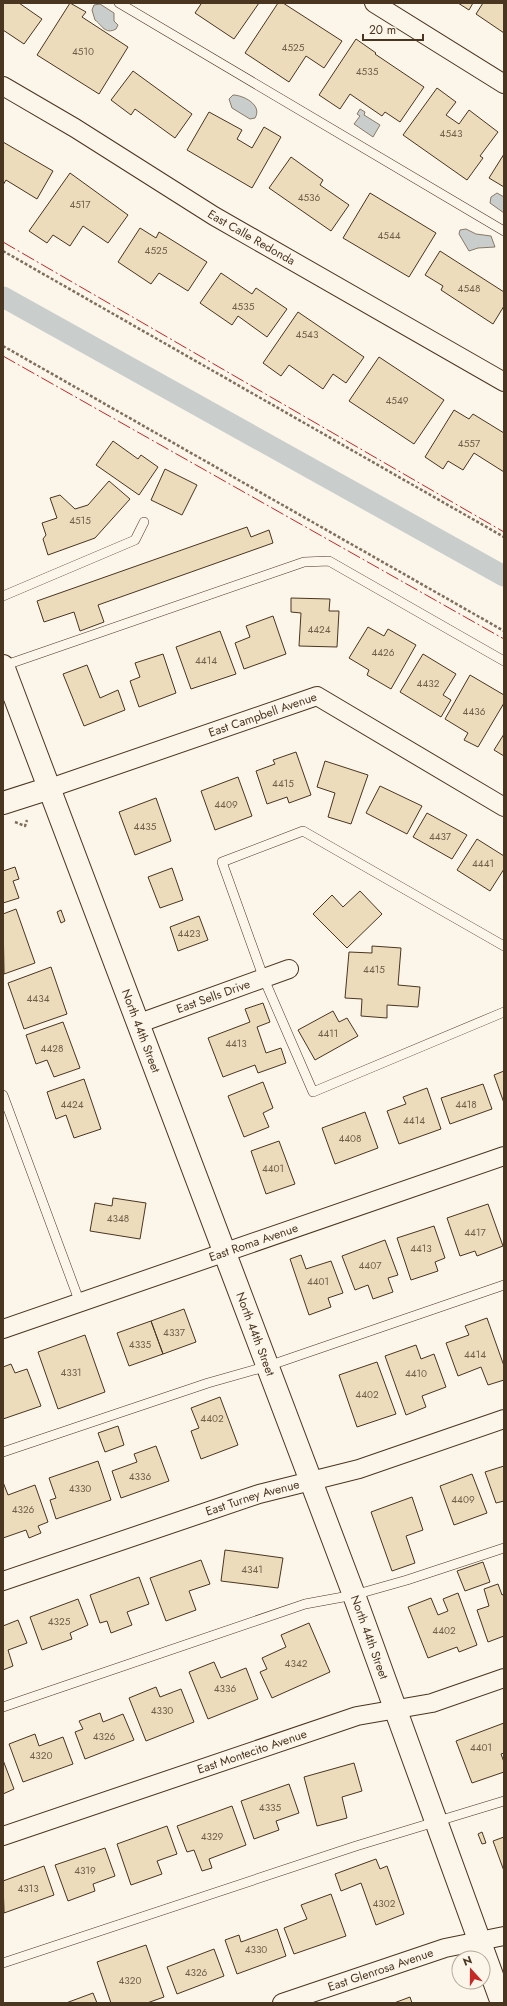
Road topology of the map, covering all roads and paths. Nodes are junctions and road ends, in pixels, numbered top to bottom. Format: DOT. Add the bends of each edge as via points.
graph roads {
  1 [pos="120,3"];
  2 [pos="374,3"];
  3 [pos="504,84"];
  4 [pos="3,86"];
  5 [pos="504,231"];
  6 [pos="3,251"];
  7 [pos="3,346"];
  8 [pos="504,382"];
  9 [pos="144,522"];
  10 [pos="504,537"];
  11 [pos="3,596"];
  12 [pos="504,631"];
  13 [pos="504,661"];
  14 [pos="3,666"];
  15 [pos="50,788"];
  16 [pos="504,807"];
  17 [pos="8,810"];
  18 [pos="27,820"];
  19 [pos="504,946"];
  20 [pos="288,969"];
  21 [pos="264,979"];
  22 [pos="504,1012"];
  23 [pos="137,1024"];
  24 [pos="3,1095"];
  25 [pos="504,1156"];
  26 [pos="224,1252"];
  27 [pos="504,1285"];
  28 [pos="80,1303"];
  29 [pos="3,1329"];
  30 [pos="268,1366"];
  31 [pos="504,1419"];
  32 [pos="3,1452"];
  33 [pos="310,1481"];
  34 [pos="504,1548"];
  35 [pos="3,1581"];
  36 [pos="354,1595"];
  37 [pos="504,1678"];
  38 [pos="3,1707"];
  39 [pos="396,1708"];
  40 [pos="504,1801"];
  41 [pos="436,1822"];
  42 [pos="3,1836"];
  43 [pos="504,1936"];
  44 [pos="479,1942"];
  45 [pos="3,1963"];
  46 [pos="282,2003"];
  47 [pos="502,2003"];
  1 -- 5 [label="lane"];
  2 -- 3 [label="street"];
  4 -- 8 [label="street, East Calle Redonda" via="75,128 214,216"];
  6 -- 10 [label="path"];
  7 -- 12 [label="path"];
  9 -- 11 [label="lane" via="135,540"];
  13 -- 14 [label="lane" via="328,561 304,562"];
  14 -- 15 [label="main road, North 44th Street"];
  15 -- 16 [label="street, East Campbell Avenue" via="317,696"];
  15 -- 17 [label="main road, East Campbell Avenue"];
  15 -- 23 [label="main road, North 44th Street"];
  17 -- 18 [label="path" via="12,821 25,826"];
  19 -- 21 [label="lane" via="303,831 222,862"];
  20 -- 21 [label="street, East Sells Drive"];
  21 -- 22 [label="lane" via="313,1092"];
  21 -- 23 [label="street, East Sells Drive"];
  23 -- 26 [label="main road, North 44th Street"];
  24 -- 28 [label="lane"];
  25 -- 26 [label="street, East Roma Avenue"];
  26 -- 28 [label="street, East Roma Avenue"];
  26 -- 30 [label="main road, North 44th Street"];
  27 -- 30 [label="lane"];
  28 -- 29 [label="street, East Roma Avenue"];
  30 -- 32 [label="lane" via="208,1383"];
  30 -- 33 [label="main road, North 44th Street"];
  31 -- 33 [label="street, East Turney Avenue" via="359,1469"];
  33 -- 35 [label="street, East Turney Avenue" via="259,1494"];
  33 -- 36 [label="main road, North 44th Street"];
  34 -- 36 [label="lane"];
  36 -- 38 [label="lane" via="305,1604"];
  36 -- 39 [label="main road, North 44th Street"];
  37 -- 39 [label="street, East Montecito Avenue" via="432,1703"];
  39 -- 41 [label="main road, North 44th Street"];
  39 -- 42 [label="street, East Montecito Avenue" via="357,1716"];
  40 -- 41 [label="lane"];
  41 -- 44 [label="main road, North 44th Street"];
  41 -- 45 [label="lane"];
  43 -- 44 [label="street, East Glenrosa Avenue"];
  44 -- 46 [label="street, East Glenrosa Avenue" via="445,1948"];
  44 -- 47 [label="main road, North 44th Street"];
}
